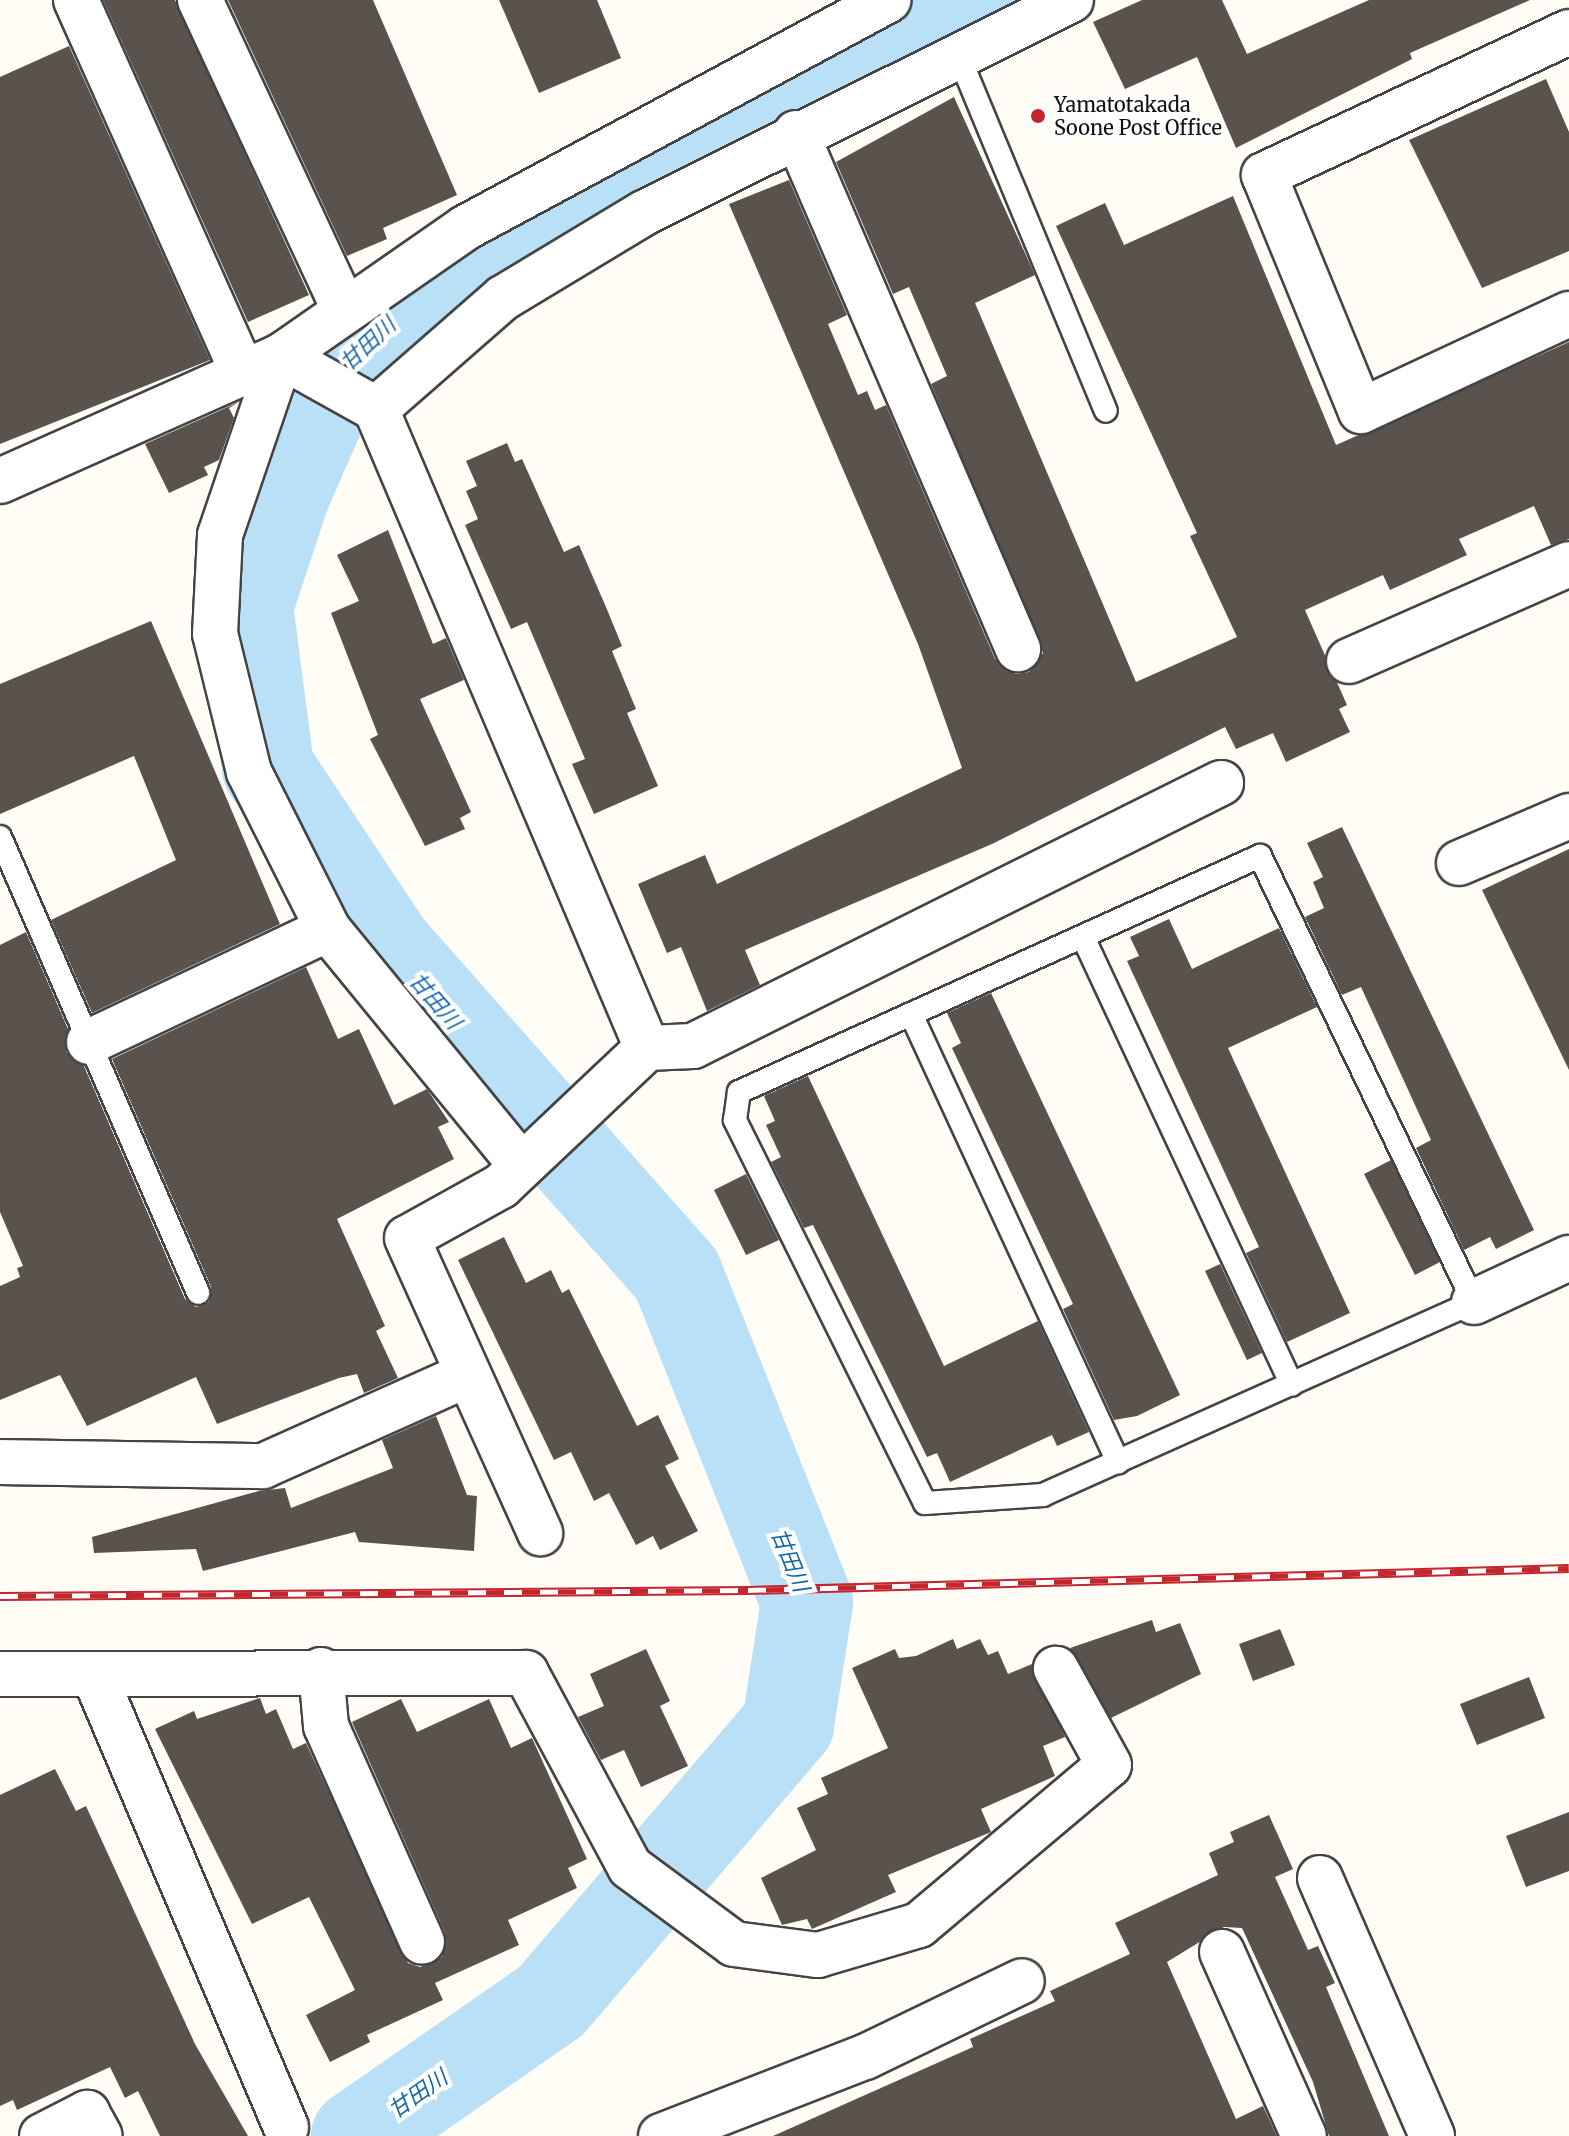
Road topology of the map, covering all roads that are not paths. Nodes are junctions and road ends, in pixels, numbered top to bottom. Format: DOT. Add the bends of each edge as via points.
graph roads {
  1 [pos="76,0"];
  2 [pos="200,0"];
  3 [pos="889,0"];
  4 [pos="1071,0"];
  5 [pos="1569,32"];
  6 [pos="958,54"];
  7 [pos="796,133"];
  8 [pos="345,311"];
  9 [pos="1569,314"];
  10 [pos="262,364"];
  11 [pos="376,409"];
  12 [pos="1106,411"];
  13 [pos="0,481"];
  14 [pos="1569,564"];
  15 [pos="1018,649"];
  16 [pos="1349,661"];
  17 [pos="1221,783"];
  18 [pos="1569,816"];
  19 [pos="0,837"];
  20 [pos="1459,863"];
  21 [pos="328,929"];
  22 [pos="1083,937"];
  23 [pos="911,1014"];
  24 [pos="89,1042"];
  25 [pos="647,1048"];
  26 [pos="521,1165"];
  27 [pos="1569,1258"];
  28 [pos="198,1293"];
  29 [pos="1474,1302"];
  30 [pos="466,1375"];
  31 [pos="1292,1385"];
  32 [pos="0,1462"];
  33 [pos="1118,1462"];
  34 [pos="540,1533"];
  35 [pos="1056,1669"];
  36 [pos="321,1670"];
  37 [pos="0,1674"];
  38 [pos="95,1677"];
  39 [pos="1320,1878"];
  40 [pos="422,1942"];
  41 [pos="1222,1952"];
  42 [pos="1022,1981"];
  43 [pos="286,2127"];
  44 [pos="42,2136"];
  45 [pos="100,2136"];
  46 [pos="661,2136"];
  47 [pos="1304,2136"];
  48 [pos="1432,2136"];
  1 -- 10 [label="street"];
  2 -- 8 [label="street"];
  3 -- 8 [label="street" via="465,228"];
  4 -- 6 [label="street"];
  5 -- 9 [label="street" via="1264,175 1361,411"];
  6 -- 7 [label="street"];
  6 -- 12 [label="lane"];
  7 -- 11 [label="street" via="503,298"];
  7 -- 15 [label="street"];
  8 -- 10 [label="street"];
  10 -- 11 [label="street"];
  10 -- 13 [label="street"];
  10 -- 21 [label="street" via="220,535 215,634 249,772"];
  11 -- 25 [label="street"];
  14 -- 16 [label="street"];
  17 -- 25 [label="street" via="693,1046"];
  18 -- 20 [label="street"];
  19 -- 24 [label="lane"];
  21 -- 24 [label="street"];
  21 -- 26 [label="street"];
  22 -- 23 [label="lane"];
  22 -- 29 [label="lane" via="1260,856"];
  22 -- 31 [label="lane"];
  23 -- 33 [label="lane"];
  23 -- 33 [label="lane" via="739,1092 735,1120 925,1503 1043,1495"];
  24 -- 28 [label="lane"];
  25 -- 26 [label="street"];
  26 -- 30 [label="street" via="501,1186 407,1238"];
  27 -- 29 [label="street"];
  29 -- 31 [label="lane"];
  30 -- 32 [label="street" via="263,1466"];
  30 -- 34 [label="street"];
  31 -- 33 [label="lane"];
  35 -- 36 [label="street" via="1109,1765 919,1925 818,1955 734,1944 630,1867 526,1673"];
  36 -- 38 [label="street"];
  36 -- 40 [label="street" via="326,1726"];
  37 -- 38 [label="street"];
  38 -- 43 [label="street"];
  39 -- 48 [label="street"];
  41 -- 47 [label="street"];
  42 -- 46 [label="street" via="865,2057"];
  44 -- 45 [label="street" via="87,2113"];
}
